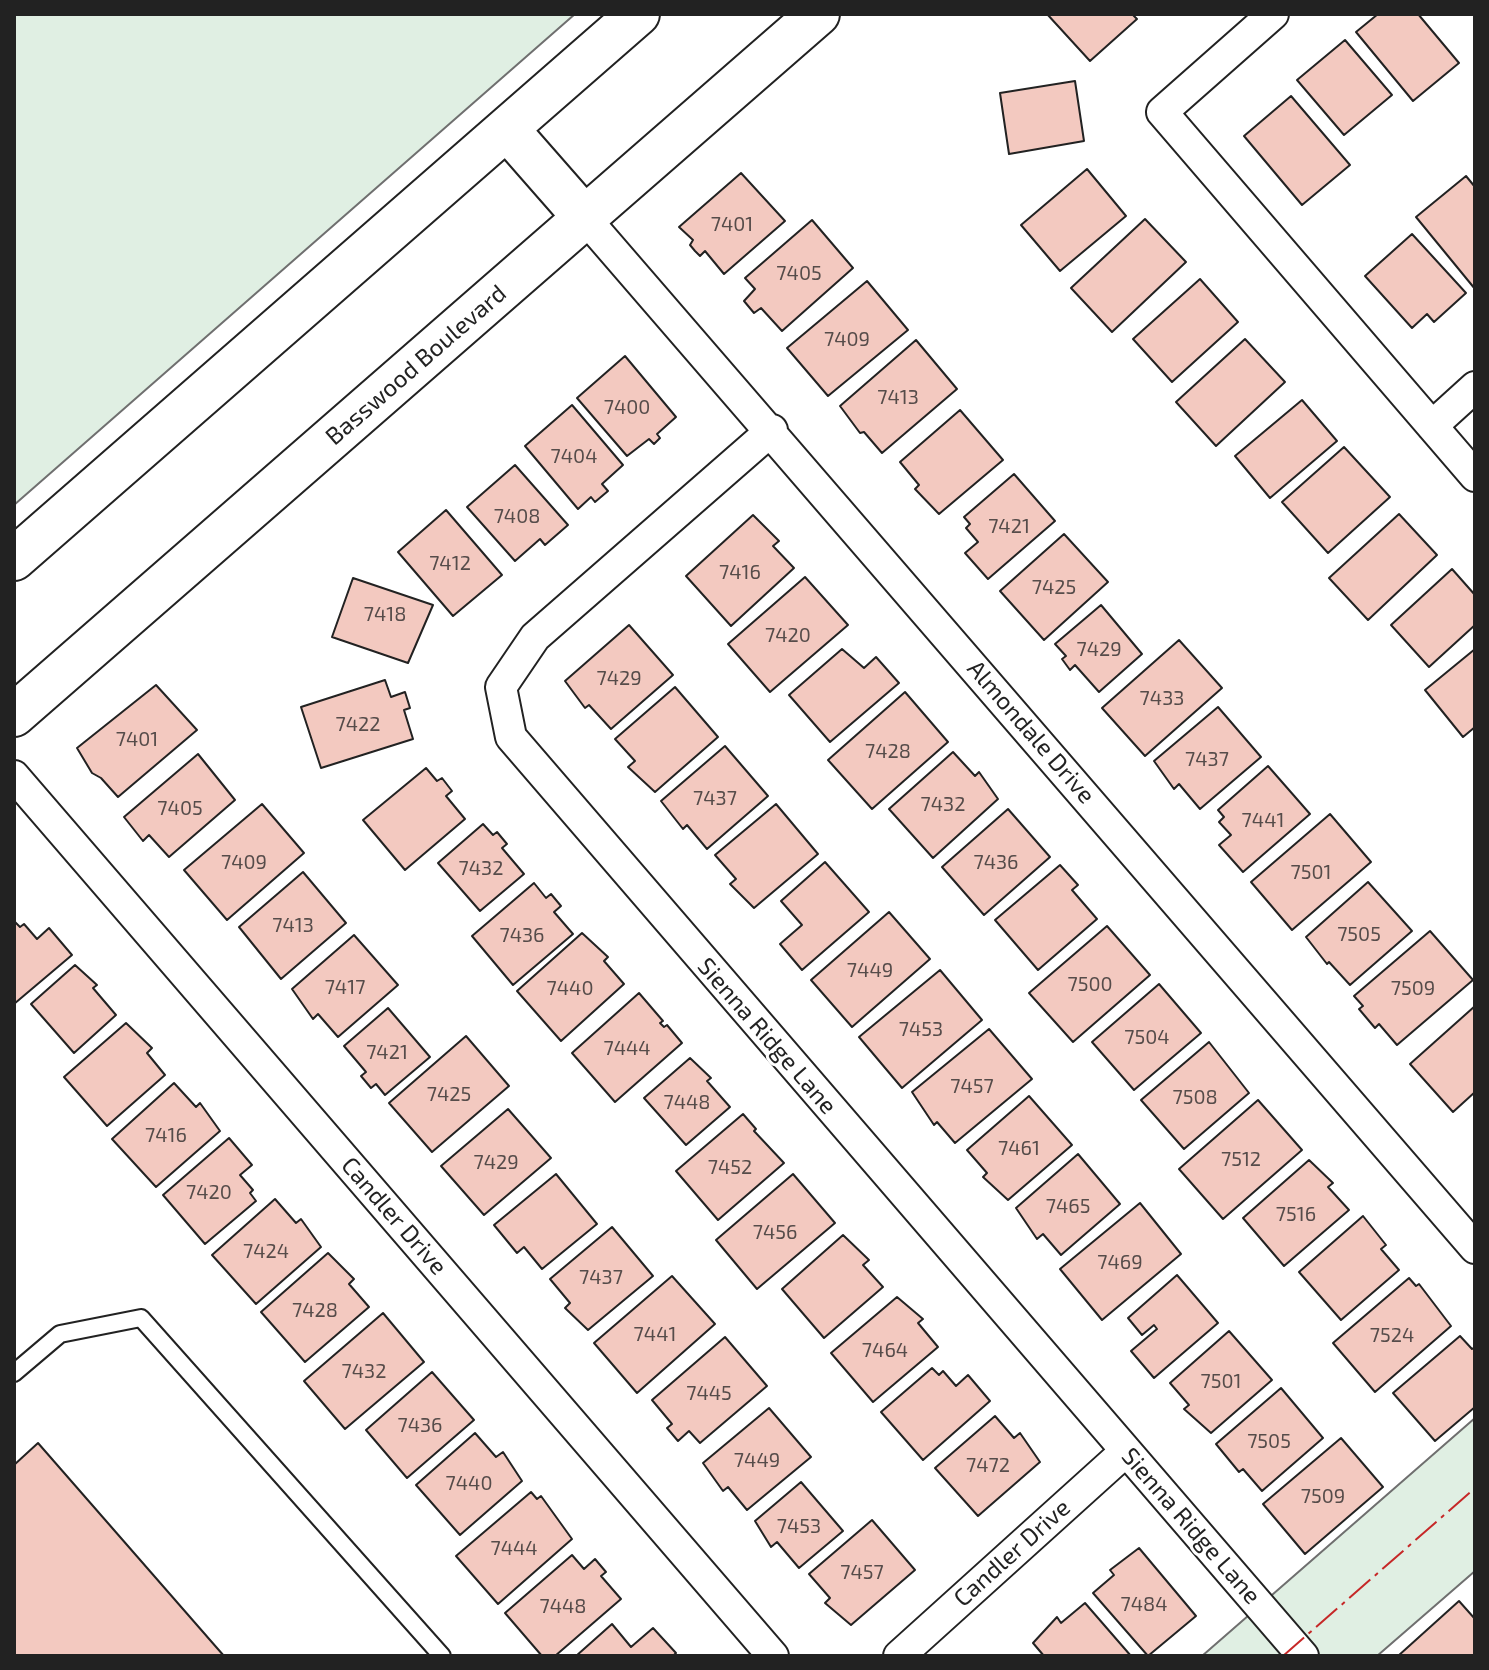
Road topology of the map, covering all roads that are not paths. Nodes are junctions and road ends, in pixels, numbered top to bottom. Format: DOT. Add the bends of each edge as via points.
graph roads {
  1 [pos="638,14"];
  2 [pos="818,14"];
  3 [pos="1273,14"];
  4 [pos="507,129"];
  5 [pos="585,218"];
  6 [pos="1475,387"];
  7 [pos="1432,426"];
  8 [pos="772,430"];
  9 [pos="1475,476"];
  10 [pos="14,559"];
  11 [pos="14,715"];
  12 [pos="14,776"];
  13 [pos="1475,1248"];
  14 [pos="14,1373"];
  15 [pos="1126,1451"];
  16 [pos="442,1656"];
  17 [pos="773,1656"];
  18 [pos="899,1656"];
  19 [pos="1303,1656"];
  1 -- 4 [label="main road"];
  2 -- 5 [label="main road, Basswood Boulevard"];
  3 -- 7 [label="street" via="1162,112"];
  4 -- 5 [label="main road"];
  4 -- 10 [label="main road"];
  5 -- 8 [label="street, Almondale Drive"];
  5 -- 11 [label="main road, Basswood Boulevard"];
  6 -- 7 [label="street"];
  7 -- 9 [label="street"];
  8 -- 13 [label="street, Almondale Drive"];
  8 -- 15 [label="street, Sienna Ridge Lane" via="535,637 501,687 511,737"];
  12 -- 17 [label="street, Candler Drive"];
  14 -- 16 [label="lane" via="60,1334 141,1318"];
  15 -- 18 [label="street, Candler Drive"];
  15 -- 19 [label="street, Sienna Ridge Lane"];
}
